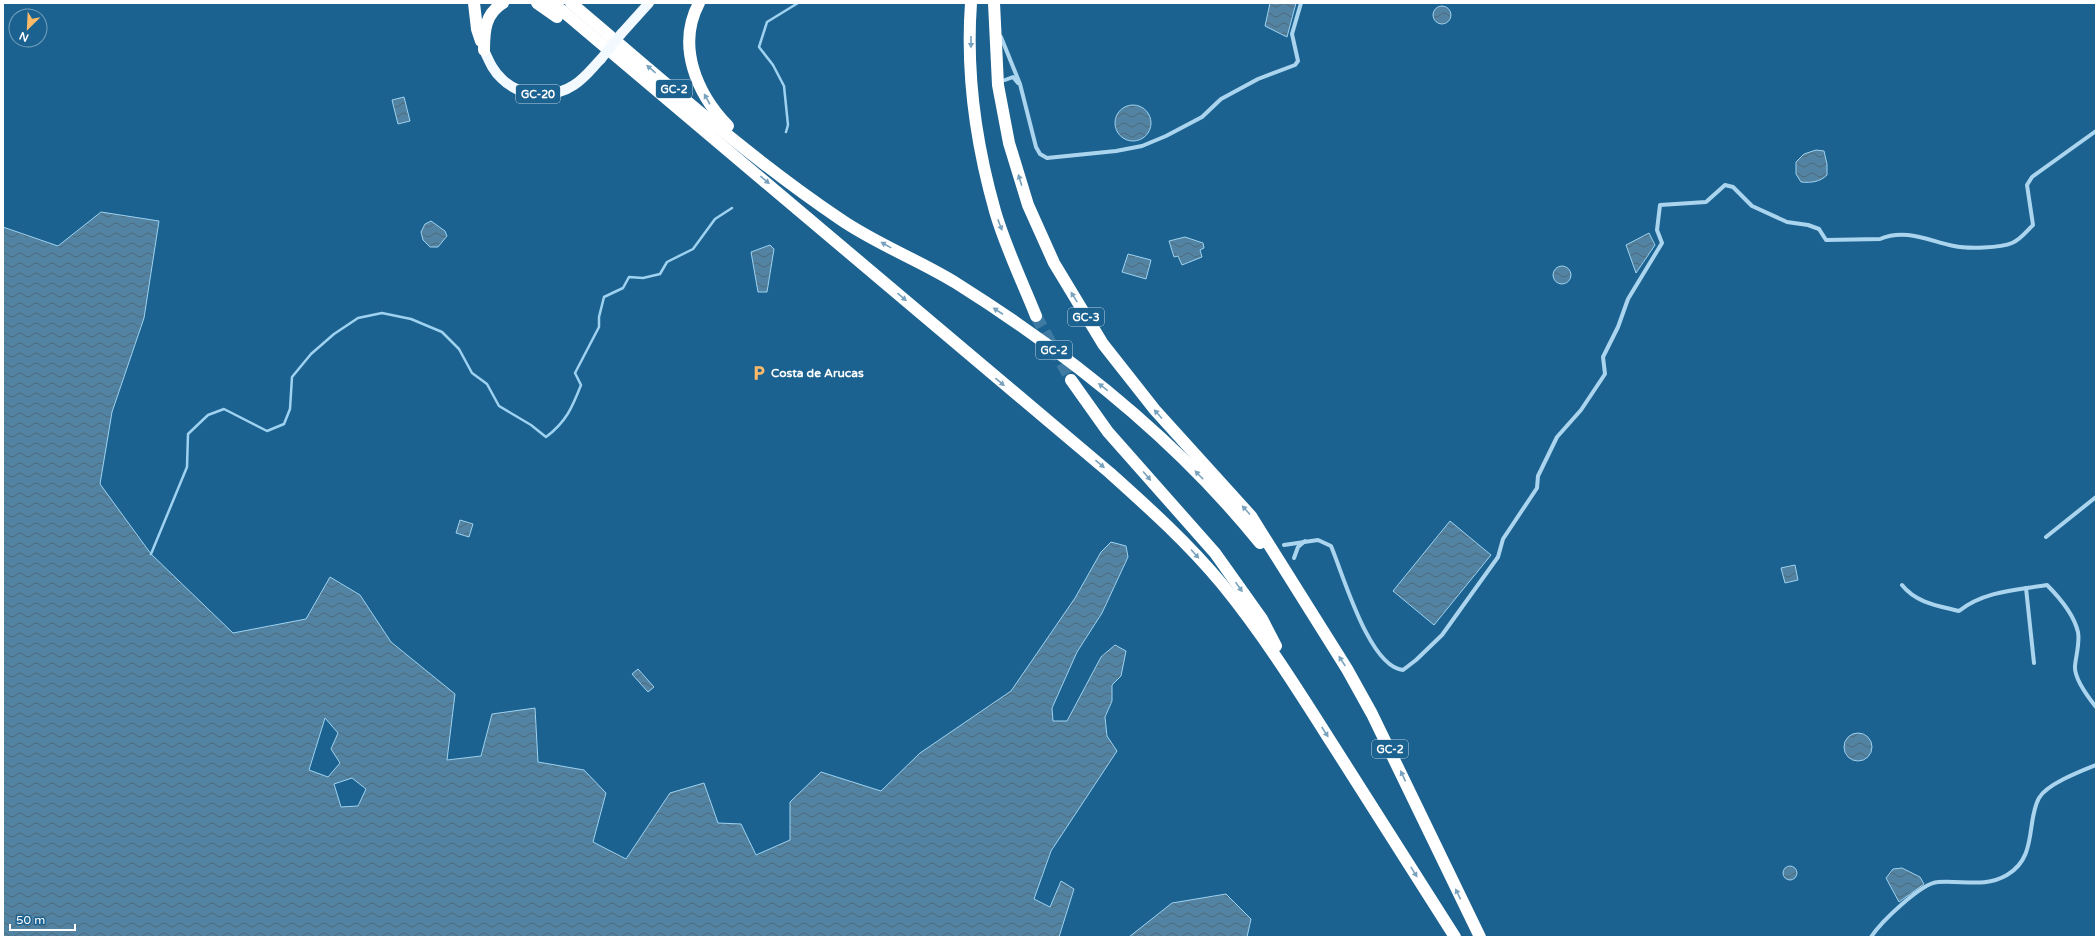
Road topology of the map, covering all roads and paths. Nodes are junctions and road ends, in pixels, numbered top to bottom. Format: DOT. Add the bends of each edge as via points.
graph roads {
  1 [pos="474,3"];
  2 [pos="503,3"];
  3 [pos="537,3"];
  4 [pos="553,3"];
  5 [pos="572,3"];
  6 [pos="649,3"];
  7 [pos="699,3"];
  8 [pos="971,3"];
  9 [pos="994,3"];
  10 [pos="1001,3"];
  11 [pos="1300,3"];
  12 [pos="1001,37"];
  13 [pos="484,50"];
  14 [pos="1005,80"];
  15 [pos="1020,84"];
  16 [pos="2096,131"];
  17 [pos="749,152"];
  18 [pos="735,155"];
  19 [pos="1036,316"];
  20 [pos="1071,380"];
  21 [pos="2096,497"];
  22 [pos="2046,537"];
  23 [pos="1305,541"];
  24 [pos="1284,545"];
  25 [pos="1294,558"];
  26 [pos="1288,579"];
  27 [pos="1902,585"];
  28 [pos="2026,588"];
  29 [pos="2034,663"];
  30 [pos="1304,699"];
  31 [pos="2096,707"];
  32 [pos="2096,765"];
  33 [pos="1455,937"];
  34 [pos="1480,937"];
  35 [pos="1871,937"];
  1 -- 13 [label="highway" via="477,29"];
  2 -- 13 [label="highway" via="494,8 488,18 484,32"];
  3 -- 18 [label="highway" via="544,6 704,137"];
  4 -- 18 [label="highway, GC-2"];
  17 -- 5 [label="highway, GC-2, one-way"];
  6 -- 13 [label="main road, GC-20, bridge" via="584,77 573,86 558,92 529,93 516,89 502,80 491,66"];
  17 -- 7 [label="highway, one-way" via="710,105 698,82 690,56 689,32"];
  8 -- 19 [label="highway, one-way" via="971,75 978,141 995,212"];
  26 -- 9 [label="highway, GC-3, one-way" via="1251,516 1155,410 1103,344 1054,263 1028,205 1009,143 998,85"];
  10 -- 12 [label="highway"];
  11 -- 15 [label="street" via="1292,34 1298,61 1296,65 1258,79 1221,99 1202,117 1142,146 1047,158 1040,154 1036,147"];
  12 -- 14 [label="highway"];
  12 -- 15 [label="street"];
  14 -- 15 [label="street" via="1013,78"];
  16 -- 23 [label="street" via="2032,177 2027,185 2033,225 2012,243 1978,248 1955,246 1909,234 1880,239 1826,240 1819,229 1787,222 1752,206 1733,187 1725,185 1706,202 1660,205 1657,230 1662,243 1628,299 1603,357 1605,374 1581,410 1557,437 1538,476 1537,488 1503,539 1498,557 1442,635 1403,670 1395,670 1386,662 1366,634 1331,546 1318,540"];
  26 -- 17 [label="highway, GC-2, one-way" via="1238,516 1183,459 1121,401 1026,329 954,282 842,221"];
  18 -- 30 [label="highway, GC-2, one-way" via="946,336 1110,472 1159,517 1225,588 1249,618"];
  20 -- 30 [label="highway, one-way" via="1108,432 1215,553 1262,619"];
  21 -- 22 [label="street"];
  23 -- 24 [label="street"];
  23 -- 25 [label="street" via="1298,547"];
  34 -- 26 [label="highway, GC-2, one-way" via="1372,714 1347,669"];
  27 -- 28 [label="street" via="1908,593 1931,604 1960,611 1969,603 1982,598 2003,591"];
  28 -- 29 [label="street"];
  28 -- 31 [label="street" via="2047,585 2069,613 2078,632 2075,673"];
  30 -- 33 [label="highway, GC-2, one-way"];
  32 -- 35 [label="street" via="2065,777 2039,797 2028,848 2018,867 1994,880 1972,884 1937,882 1928,885 1885,919"];
}
